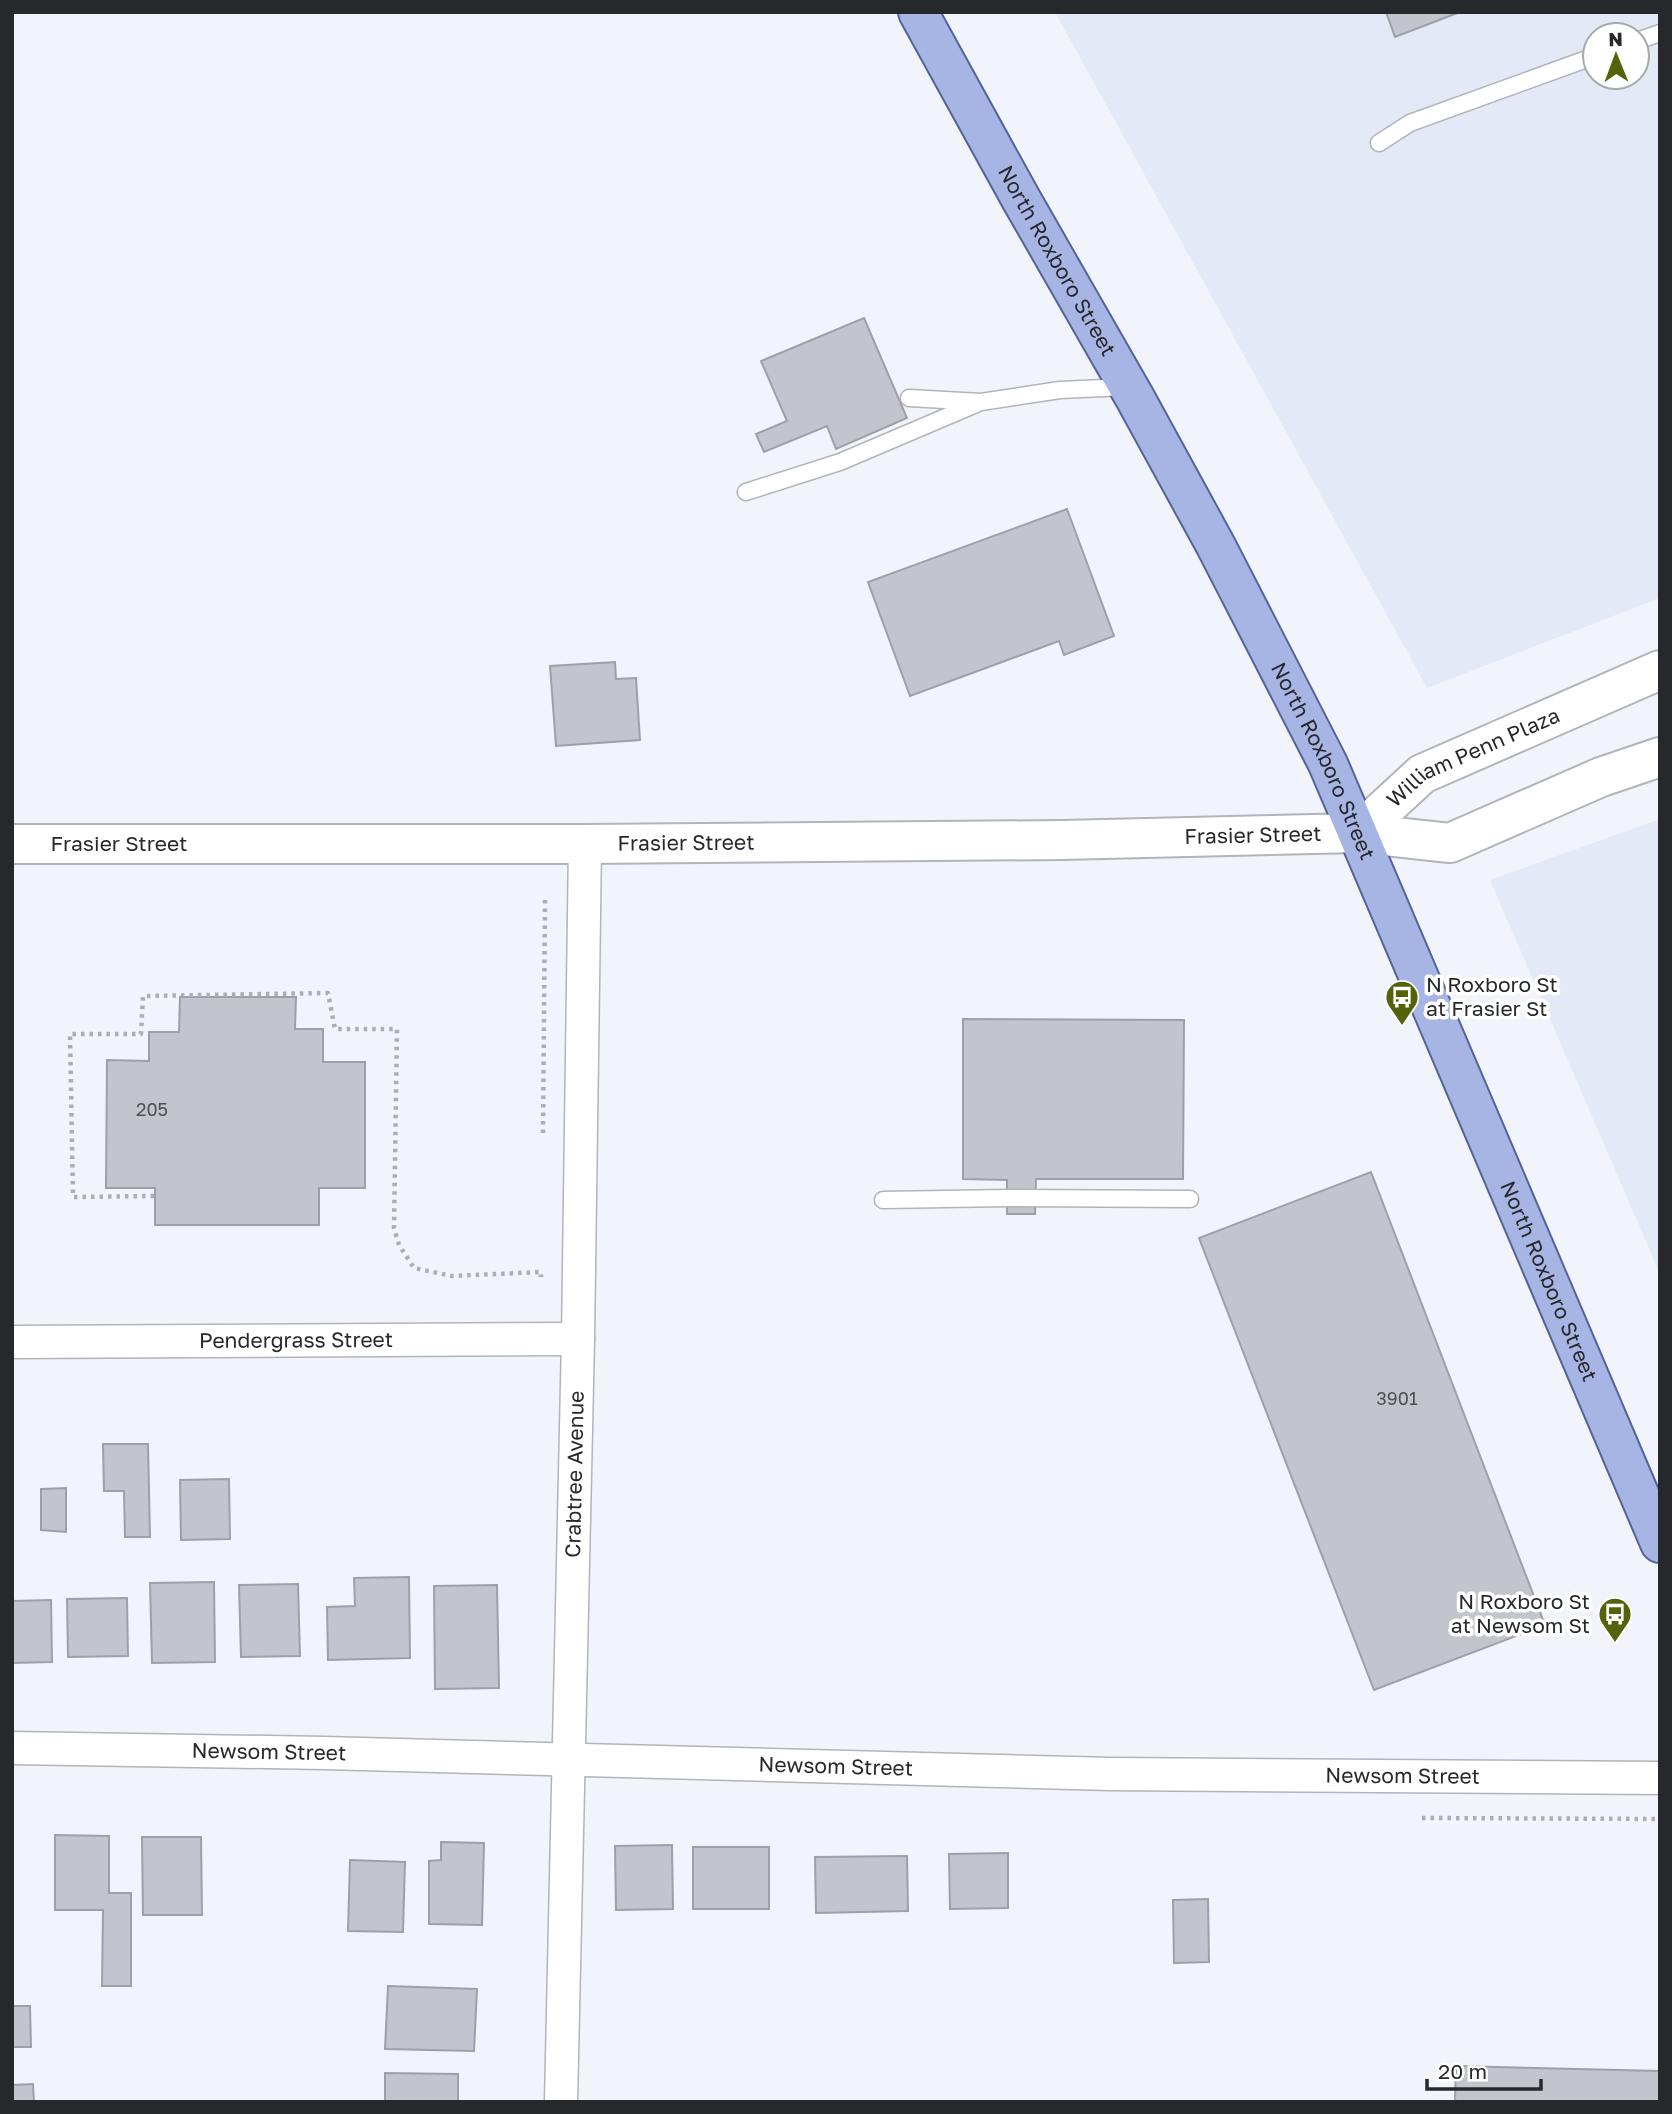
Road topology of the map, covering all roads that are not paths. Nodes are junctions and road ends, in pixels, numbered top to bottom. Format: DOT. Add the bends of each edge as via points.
graph roads {
  1 [pos="918,12"];
  2 [pos="1581,61"];
  3 [pos="1379,144"];
  4 [pos="1129,387"];
  5 [pos="909,398"];
  6 [pos="981,402"];
  7 [pos="746,492"];
  8 [pos="1660,670"];
  9 [pos="1660,757"];
  10 [pos="1359,833"];
  11 [pos="12,844"];
  12 [pos="585,844"];
  13 [pos="1190,1199"];
  14 [pos="883,1200"];
  15 [pos="578,1339"];
  16 [pos="12,1342"];
  17 [pos="1660,1543"];
  18 [pos="12,1748"];
  19 [pos="568,1760"];
  20 [pos="1660,1778"];
  21 [pos="561,2102"];
  1 -- 4 [label="main road, North Roxboro Street"];
  2 -- 3 [label="lane" via="1410,123"];
  4 -- 6 [label="lane" via="1060,390"];
  4 -- 10 [label="main road, North Roxboro Street" via="1216,546"];
  5 -- 6 [label="lane"];
  6 -- 7 [label="lane" via="840,463"];
  8 -- 10 [label="street, William Penn Plaza" via="1422,774"];
  9 -- 10 [label="street, William Penn Plaza" via="1601,777 1450,843"];
  10 -- 12 [label="street, Frasier Street"];
  10 -- 17 [label="main road, North Roxboro Street"];
  11 -- 12 [label="street, Frasier Street"];
  12 -- 15 [label="street, Crabtree Avenue"];
  13 -- 14 [label="lane"];
  15 -- 16 [label="street, Pendergrass Street"];
  15 -- 19 [label="street, Crabtree Avenue"];
  18 -- 19 [label="street, Newsom Street"];
  19 -- 20 [label="street, Newsom Street" via="1096,1773"];
  19 -- 21 [label="street, Crabtree Avenue"];
}
